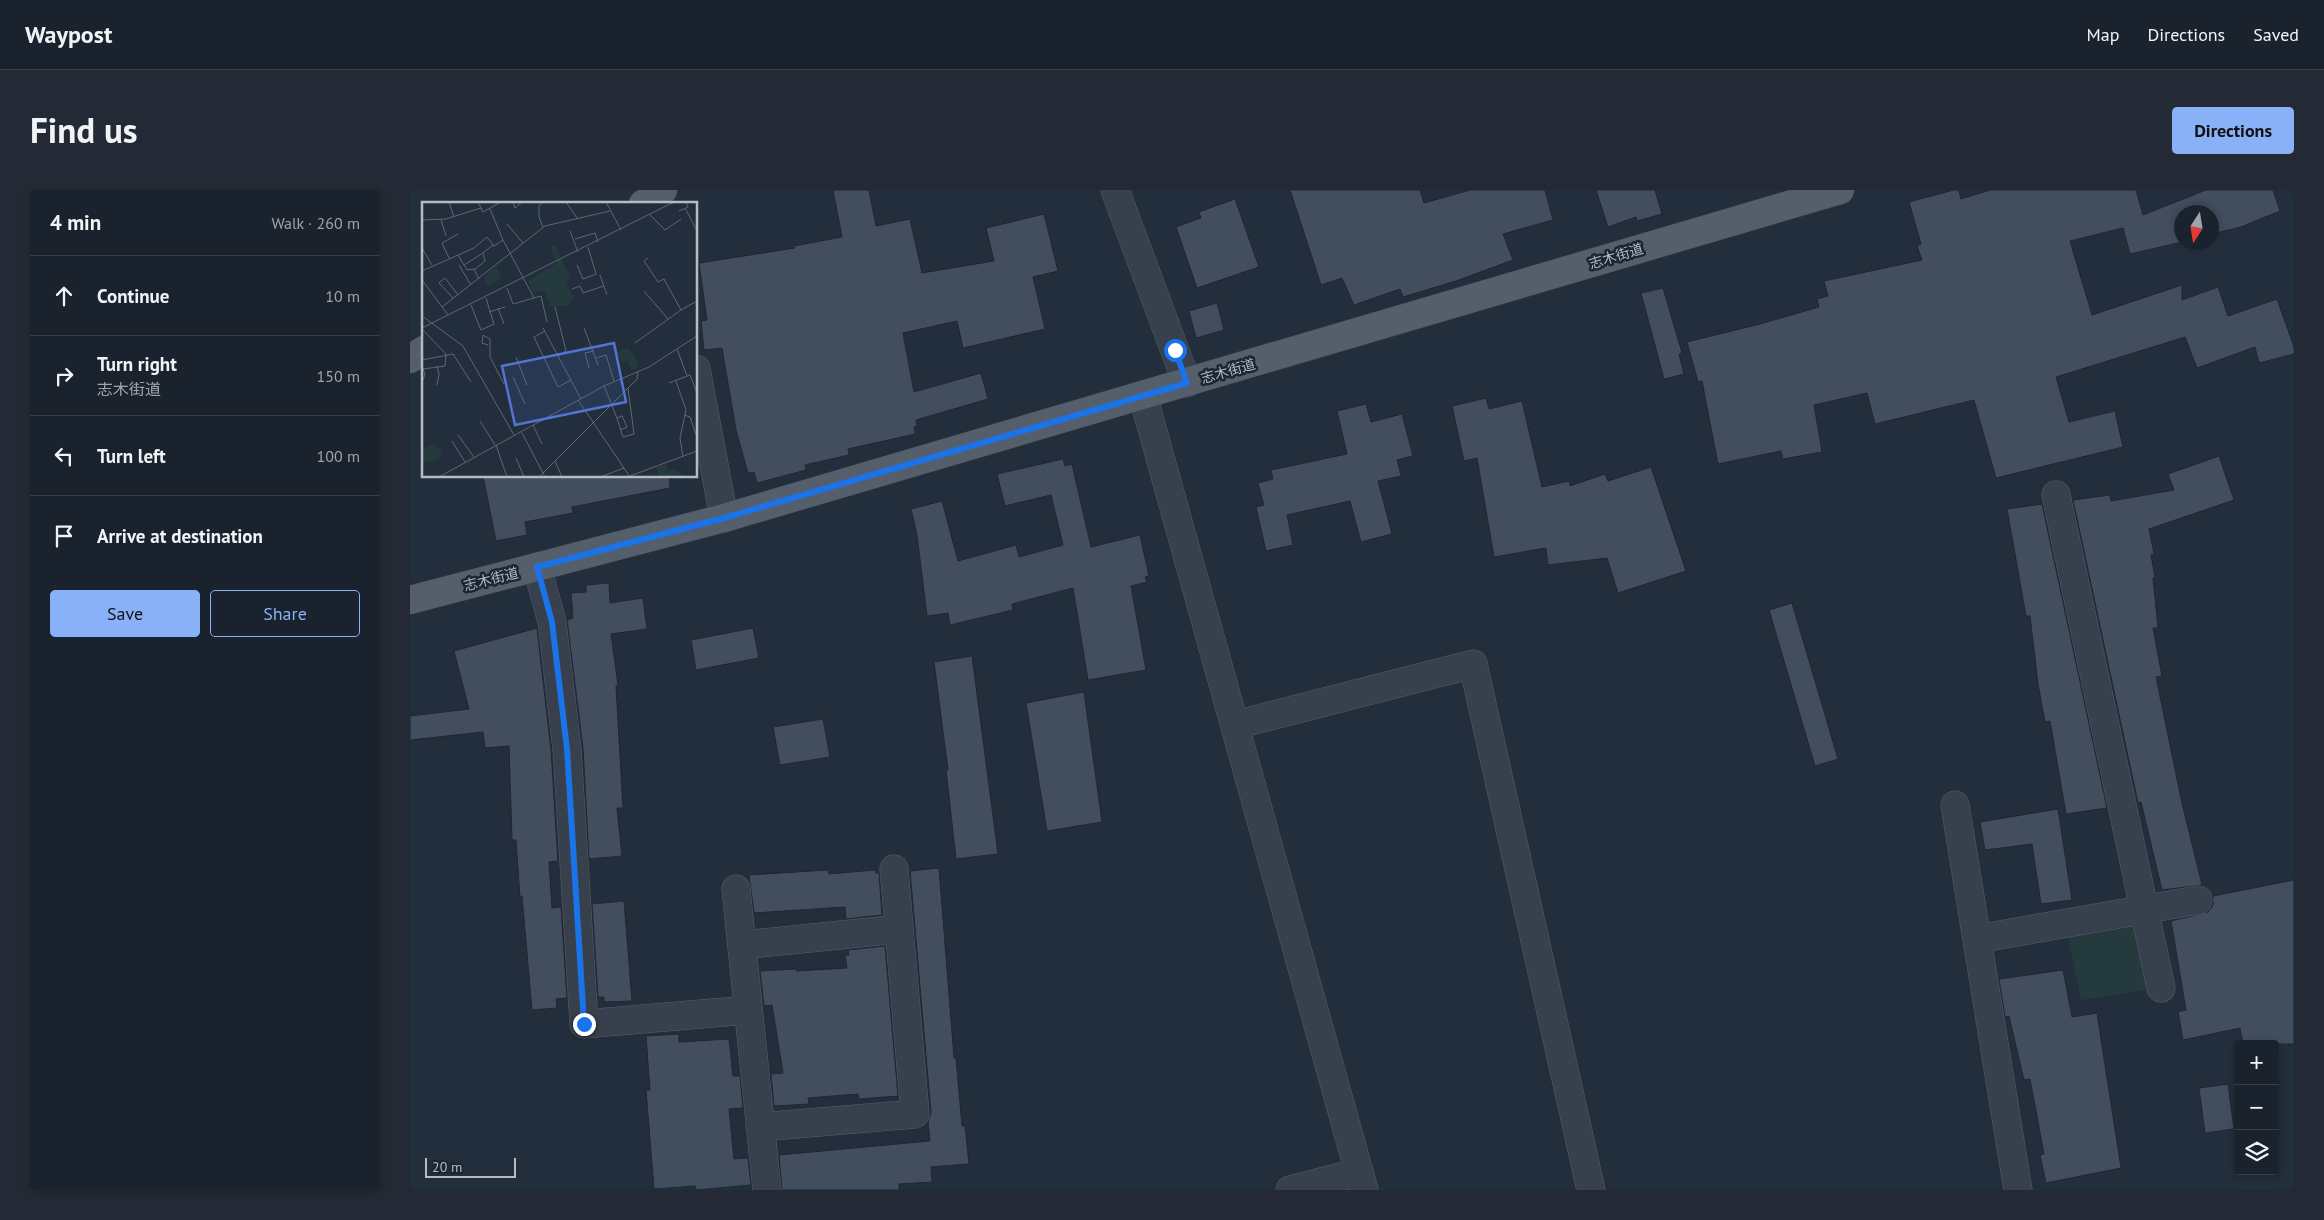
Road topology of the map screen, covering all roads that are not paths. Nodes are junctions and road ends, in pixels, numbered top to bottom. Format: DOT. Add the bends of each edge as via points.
graph roads {
  1 [pos="663,190"];
  2 [pos="1115,190"];
  3 [pos="1840,190"];
  4 [pos="645,202"];
  5 [pos="422,351"];
  6 [pos="410,359"];
  7 [pos="698,380"];
  8 [pos="1187,383"];
  9 [pos="1143,396"];
  10 [pos="2056,495"];
  11 [pos="724,518"];
  12 [pos="537,567"];
  13 [pos="410,600"];
  14 [pos="1235,725"];
  15 [pos="1955,805"];
  16 [pos="894,869"];
  17 [pos="736,889"];
  18 [pos="2198,900"];
  19 [pos="2144,909"];
  20 [pos="899,929"];
  21 [pos="1977,939"];
  22 [pos="742,945"];
  23 [pos="2161,988"];
  24 [pos="748,1010"];
  25 [pos="760,1127"];
  26 [pos="1362,1181"];
  27 [pos="766,1190"];
  28 [pos="1290,1190"];
  29 [pos="1591,1190"];
  30 [pos="2018,1190"];
  1 -- 4 [label="main road"];
  2 -- 8 [label="street"];
  3 -- 8 [label="main road, 志木街道"];
  5 -- 6 [label="main road"];
  7 -- 11 [label="street"];
  8 -- 9 [label="main road, 志木街道"];
  9 -- 11 [label="main road, 志木街道"];
  9 -- 14 [label="street"];
  10 -- 19 [label="street"];
  11 -- 12 [label="main road, 志木街道"];
  12 -- 13 [label="main road, 志木街道"];
  12 -- 24 [label="street" via="552,622 567,749 584,1024"];
  14 -- 26 [label="street"];
  14 -- 29 [label="street" via="1473,664"];
  15 -- 21 [label="street"];
  16 -- 20 [label="street"];
  17 -- 22 [label="street"];
  18 -- 19 [label="street"];
  19 -- 21 [label="street"];
  19 -- 23 [label="street"];
  20 -- 22 [label="street"];
  20 -- 25 [label="street" via="915,1114"];
  21 -- 30 [label="street"];
  22 -- 24 [label="street"];
  24 -- 25 [label="street"];
  25 -- 27 [label="street"];
  26 -- 28 [label="street"];
}
